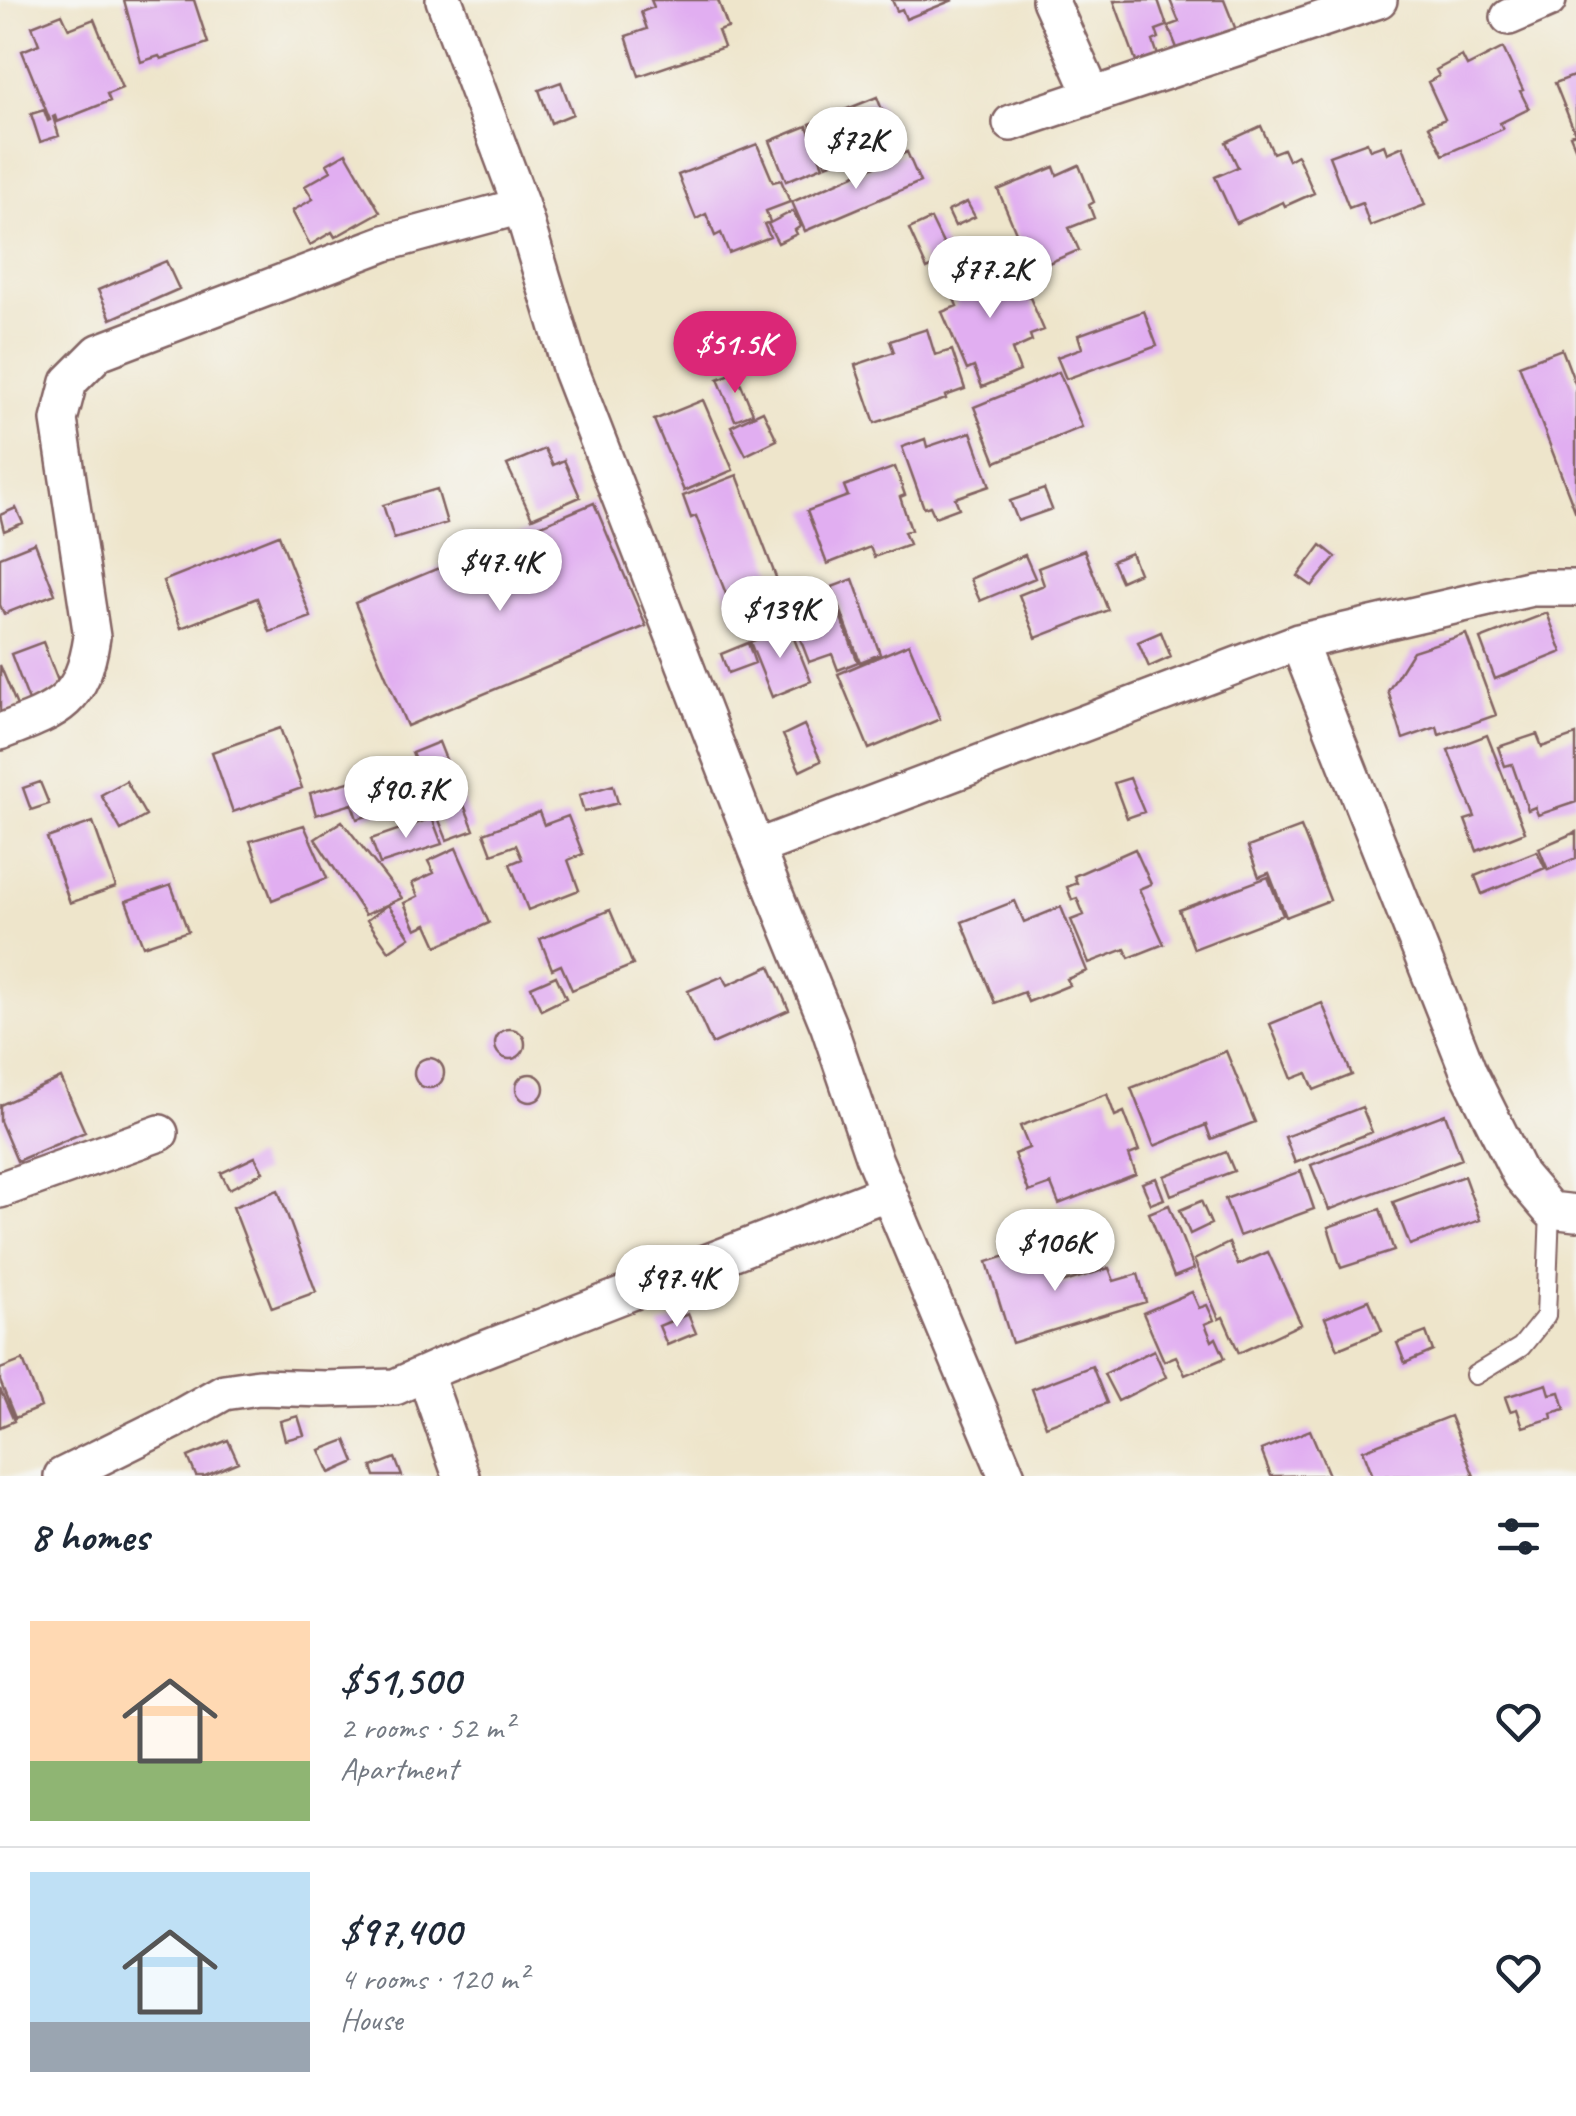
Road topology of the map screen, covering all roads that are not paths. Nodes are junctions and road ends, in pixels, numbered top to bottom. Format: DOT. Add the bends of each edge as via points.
graph roads {
  1 [pos="444,0"];
  2 [pos="1050,0"];
  3 [pos="1379,0"];
  4 [pos="1548,0"];
  5 [pos="1509,16"];
  6 [pos="1092,94"];
  7 [pos="1011,123"];
  8 [pos="521,206"];
  9 [pos="1576,588"];
  10 [pos="1298,642"];
  11 [pos="0,732"];
  12 [pos="756,848"];
  13 [pos="160,1133"];
  14 [pos="0,1190"];
  15 [pos="888,1192"];
  16 [pos="1563,1212"];
  17 [pos="424,1374"];
  18 [pos="1475,1375"];
  19 [pos="62,1476"];
  20 [pos="461,1476"];
  21 [pos="1007,1476"];
  1 -- 8 [label="street"];
  2 -- 6 [label="street"];
  3 -- 6 [label="street"];
  4 -- 5 [label="street"];
  6 -- 7 [label="street"];
  8 -- 11 [label="street" via="384,243 98,352 68,382 58,420 92,638 88,666 57,708"];
  8 -- 12 [label="street" via="571,371"];
  9 -- 10 [label="street" via="1532,588"];
  10 -- 12 [label="street"];
  10 -- 16 [label="street" via="1469,1073 1520,1175"];
  12 -- 15 [label="street"];
  13 -- 14 [label="street"];
  15 -- 17 [label="street"];
  15 -- 21 [label="street"];
  16 -- 18 [label="lane" via="1546,1316 1521,1347"];
  17 -- 19 [label="street" via="395,1387 224,1392"];
  17 -- 20 [label="street"];
}
